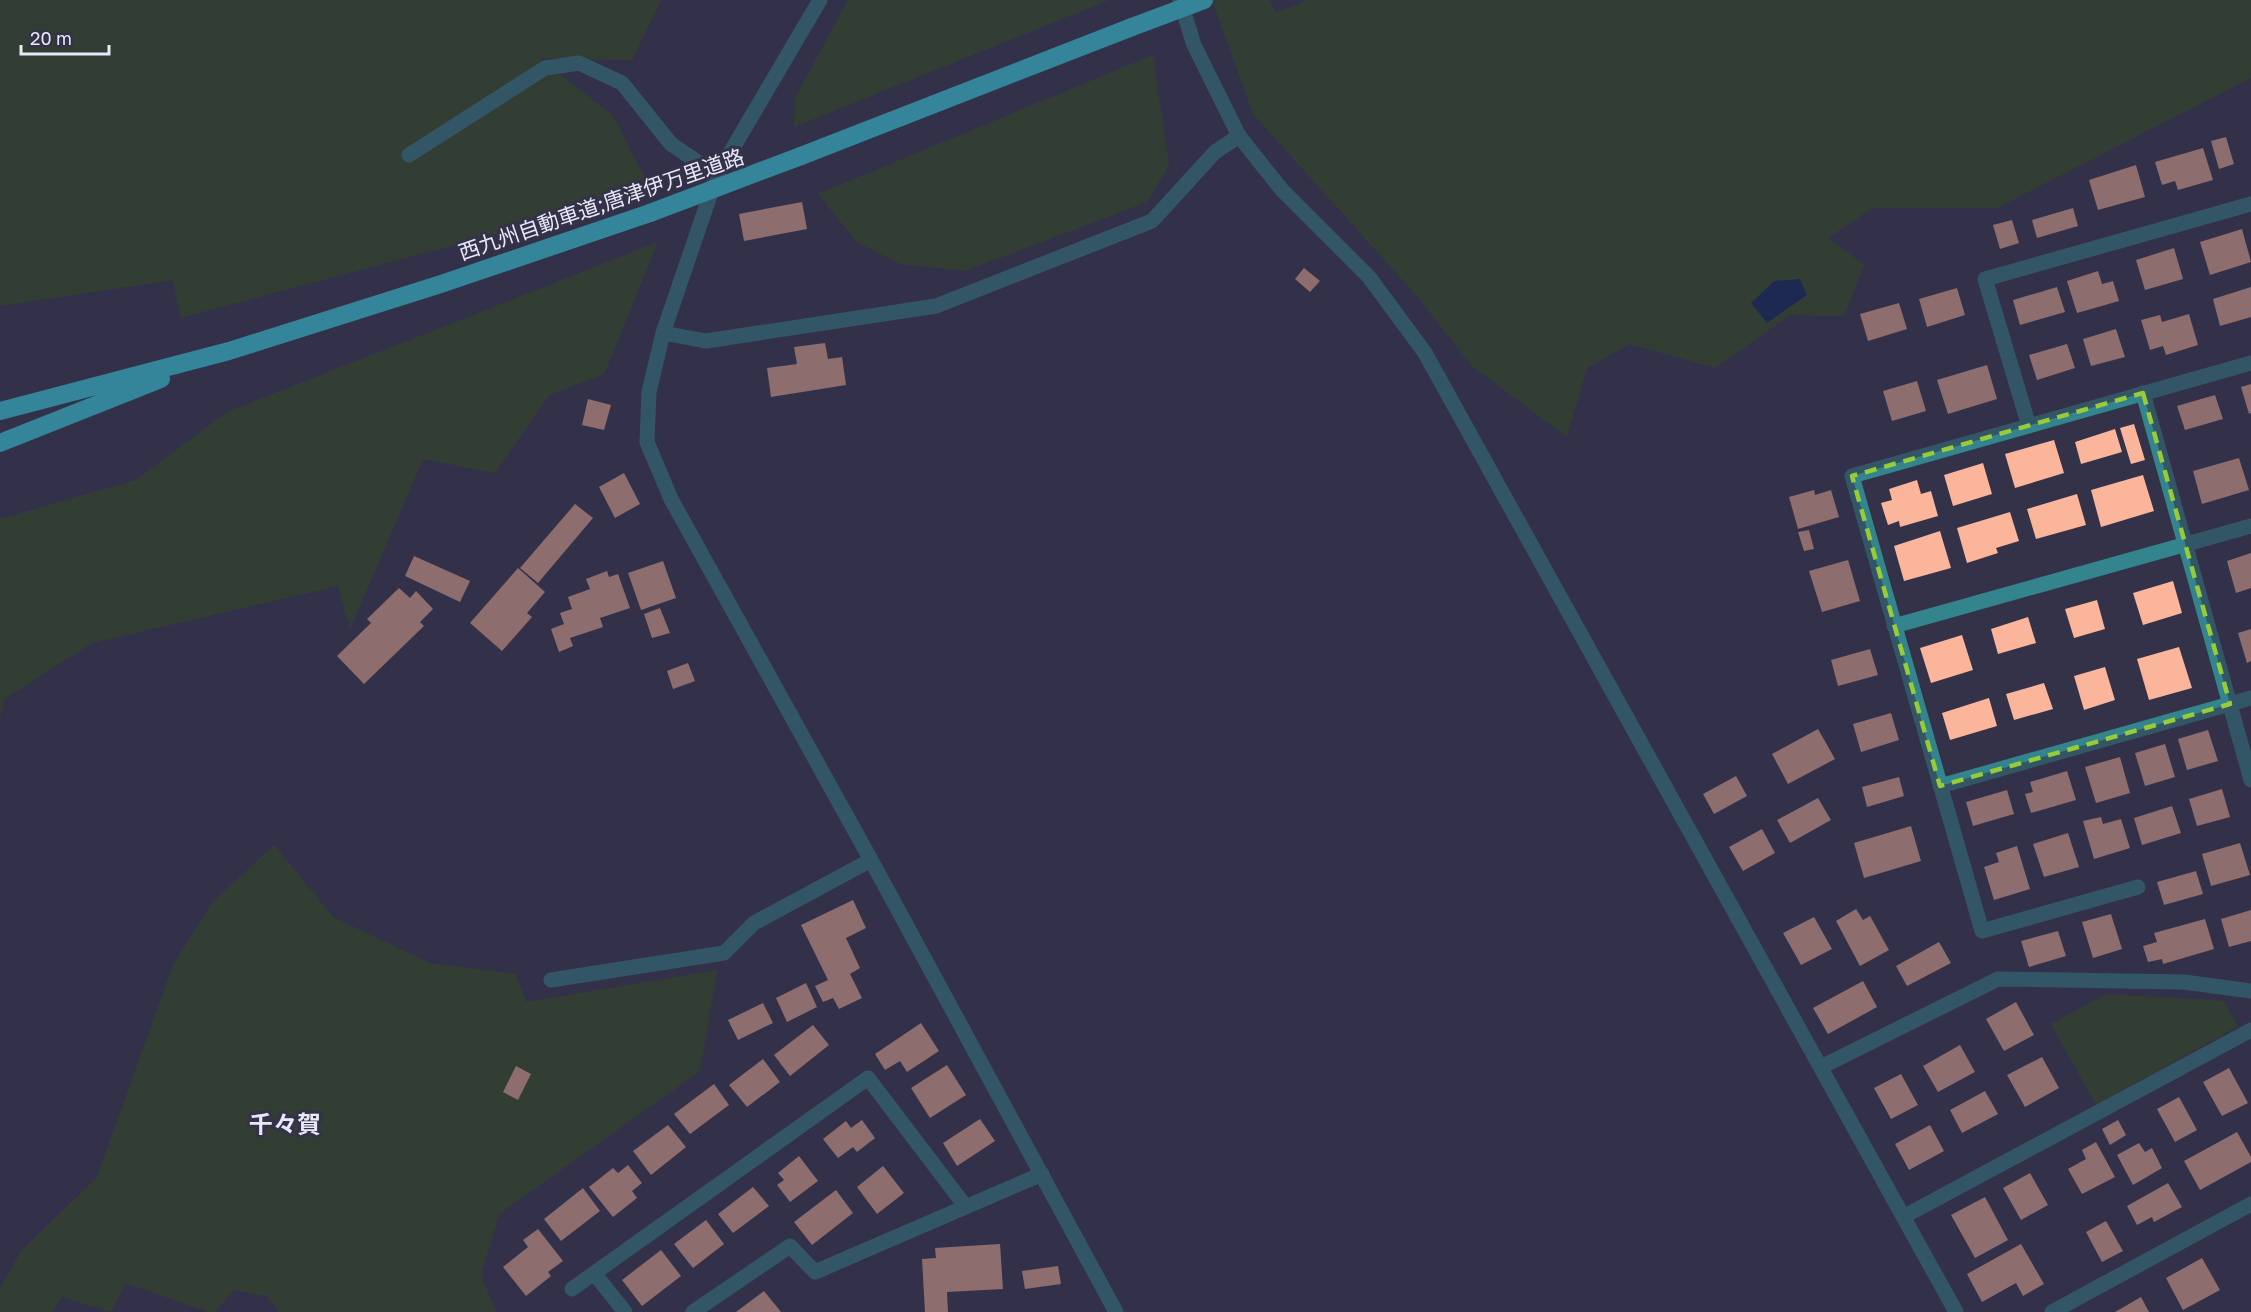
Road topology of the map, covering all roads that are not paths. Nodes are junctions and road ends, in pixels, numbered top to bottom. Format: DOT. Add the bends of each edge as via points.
graph roads {
  1 [pos="819,0"];
  2 [pos="1180,0"];
  3 [pos="1204,0"];
  4 [pos="1239,136"];
  5 [pos="409,155"];
  6 [pos="717,175"];
  7 [pos="2251,204"];
  8 [pos="663,333"];
  9 [pos="229,351"];
  10 [pos="2251,363"];
  11 [pos="2143,393"];
  12 [pos="0,411"];
  13 [pos="2029,426"];
  14 [pos="0,443"];
  15 [pos="2251,526"];
  16 [pos="2185,545"];
  17 [pos="1894,626"];
  18 [pos="2251,698"];
  19 [pos="2230,704"];
  20 [pos="2251,780"];
  21 [pos="1940,786"];
  22 [pos="871,860"];
  23 [pos="2138,887"];
  24 [pos="551,980"];
  25 [pos="2251,991"];
  26 [pos="2251,1030"];
  27 [pos="1821,1067"];
  28 [pos="1042,1174"];
  29 [pos="2251,1204"];
  30 [pos="966,1207"];
  31 [pos="1904,1217"];
  32 [pos="594,1273"];
  33 [pos="572,1288"];
  34 [pos="625,1312"];
  35 [pos="693,1312"];
  36 [pos="1116,1312"];
  37 [pos="1956,1312"];
  38 [pos="2052,1312"];
  1 -- 6 [label="street"];
  2 -- 4 [label="street" via="1194,45"];
  3 -- 9 [label="highway, 西九州自動車道;唐津伊万里道路, bridge" via="650,213"];
  4 -- 8 [label="street" via="1215,152 1152,220 936,306 706,341"];
  4 -- 27 [label="street" via="1282,190 1369,277 1425,353"];
  5 -- 6 [label="street" via="545,68 579,63 622,83 671,144"];
  6 -- 8 [label="street"];
  7 -- 13 [label="street" via="1985,279"];
  8 -- 22 [label="street" via="649,392 647,442 676,509"];
  9 -- 12 [label="highway, 西九州自動車道;唐津伊万里道路"];
  9 -- 14 [label="highway"];
  10 -- 11 [label="street"];
  11 -- 13 [label="street"];
  11 -- 16 [label="street"];
  13 -- 17 [label="street" via="1852,476"];
  15 -- 16 [label="street"];
  16 -- 17 [label="street"];
  16 -- 19 [label="street"];
  17 -- 21 [label="street"];
  18 -- 19 [label="street"];
  19 -- 20 [label="street"];
  19 -- 21 [label="street"];
  21 -- 23 [label="street" via="1982,931"];
  22 -- 24 [label="street" via="754,923 724,953"];
  22 -- 28 [label="street"];
  25 -- 27 [label="street" via="2184,982 1998,979"];
  26 -- 31 [label="street"];
  27 -- 31 [label="street"];
  28 -- 30 [label="street"];
  28 -- 36 [label="street"];
  29 -- 38 [label="street"];
  30 -- 32 [label="street" via="868,1078"];
  30 -- 35 [label="street" via="815,1272 790,1246"];
  31 -- 37 [label="street"];
  32 -- 33 [label="street"];
  32 -- 34 [label="street"];
}
